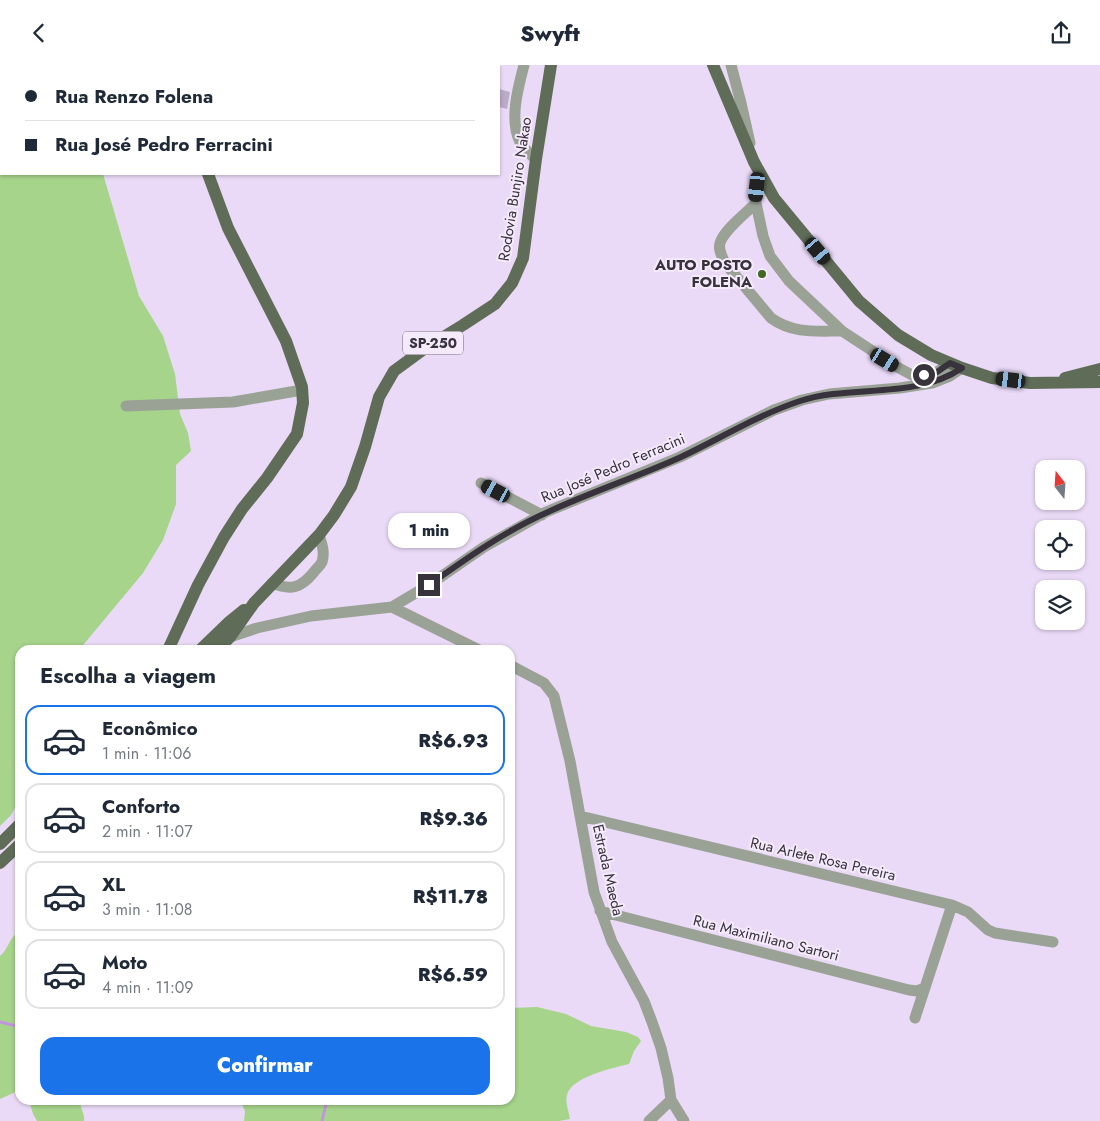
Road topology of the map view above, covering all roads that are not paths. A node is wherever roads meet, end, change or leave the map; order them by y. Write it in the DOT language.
graph roads {
  1 [pos="524,65"];
  2 [pos="552,65"];
  3 [pos="713,65"];
  4 [pos="731,65"];
  5 [pos="536,159"];
  6 [pos="756,167"];
  7 [pos="208,175"];
  8 [pos="756,203"];
  9 [pos="842,331"];
  10 [pos="956,366"];
  11 [pos="1100,369"];
  12 [pos="1030,383"];
  13 [pos="1100,383"];
  14 [pos="302,390"];
  15 [pos="126,406"];
  16 [pos="481,483"];
  17 [pos="542,515"];
  18 [pos="319,535"];
  19 [pos="272,583"];
  20 [pos="254,603"];
  21 [pos="392,607"];
  22 [pos="177,632"];
  23 [pos="230,637"];
  24 [pos="170,645"];
  25 [pos="174,645"];
  26 [pos="205,645"];
  27 [pos="222,645"];
  28 [pos="469,645"];
  29 [pos="515,668"];
  30 [pos="580,817"];
  31 [pos="15,829"];
  32 [pos="0,844"];
  33 [pos="15,849"];
  34 [pos="0,863"];
  35 [pos="952,905"];
  36 [pos="600,911"];
  37 [pos="1053,942"];
  38 [pos="925,988"];
  39 [pos="915,1018"];
  40 [pos="671,1099"];
  41 [pos="648,1121"];
  42 [pos="684,1121"];
  1 -- 5 [label="street"];
  2 -- 5 [label="main road, Rodovia Bunjiro Nakao / SP-250"];
  3 -- 6 [label="main road"];
  4 -- 6 [label="street"];
  5 -- 18 [label="main road, Rodovia Bunjiro Nakao / SP-250"];
  6 -- 8 [label="street"];
  6 -- 10 [label="main road"];
  7 -- 14 [label="main road"];
  8 -- 9 [label="street"];
  8 -- 9 [label="street"];
  9 -- 10 [label="street"];
  10 -- 12 [label="main road"];
  10 -- 17 [label="street, Rua José Pedro Ferracini"];
  11 -- 12 [label="main road"];
  12 -- 13 [label="main road"];
  14 -- 15 [label="street"];
  14 -- 22 [label="main road"];
  16 -- 17 [label="street"];
  17 -- 21 [label="street, Rua José Pedro Ferracini"];
  18 -- 19 [label="main road, Rodovia Bunjiro Nakao / SP-250"];
  18 -- 19 [label="street"];
  19 -- 20 [label="main road, Rodovia Bunjiro Nakao / SP-250"];
  20 -- 23 [label="main road, Rodovia Bunjiro Nakao / SP-250"];
  20 -- 26 [label="main road, Rodovia Bunjiro Nakao / SP-250"];
  21 -- 23 [label="street, Rua José Pedro Ferracini"];
  21 -- 28 [label="street"];
  22 -- 24 [label="main road"];
  22 -- 25 [label="main road"];
  23 -- 27 [label="main road, Rodovia Bunjiro Nakao / SP-250"];
  29 -- 30 [label="street, Estrada Maeda"];
  30 -- 35 [label="street, Rua Arlete Rosa Pereira"];
  30 -- 36 [label="street, Estrada Maeda"];
  31 -- 32 [label="main road"];
  33 -- 34 [label="main road"];
  35 -- 37 [label="street, Rua Arlete Rosa Pereira"];
  35 -- 38 [label="street"];
  36 -- 38 [label="street, Rua Maximiliano Sartori"];
  36 -- 40 [label="street, Estrada Maeda"];
  38 -- 39 [label="street"];
  40 -- 41 [label="street"];
  40 -- 42 [label="street, Estrada Maeda"];
}
